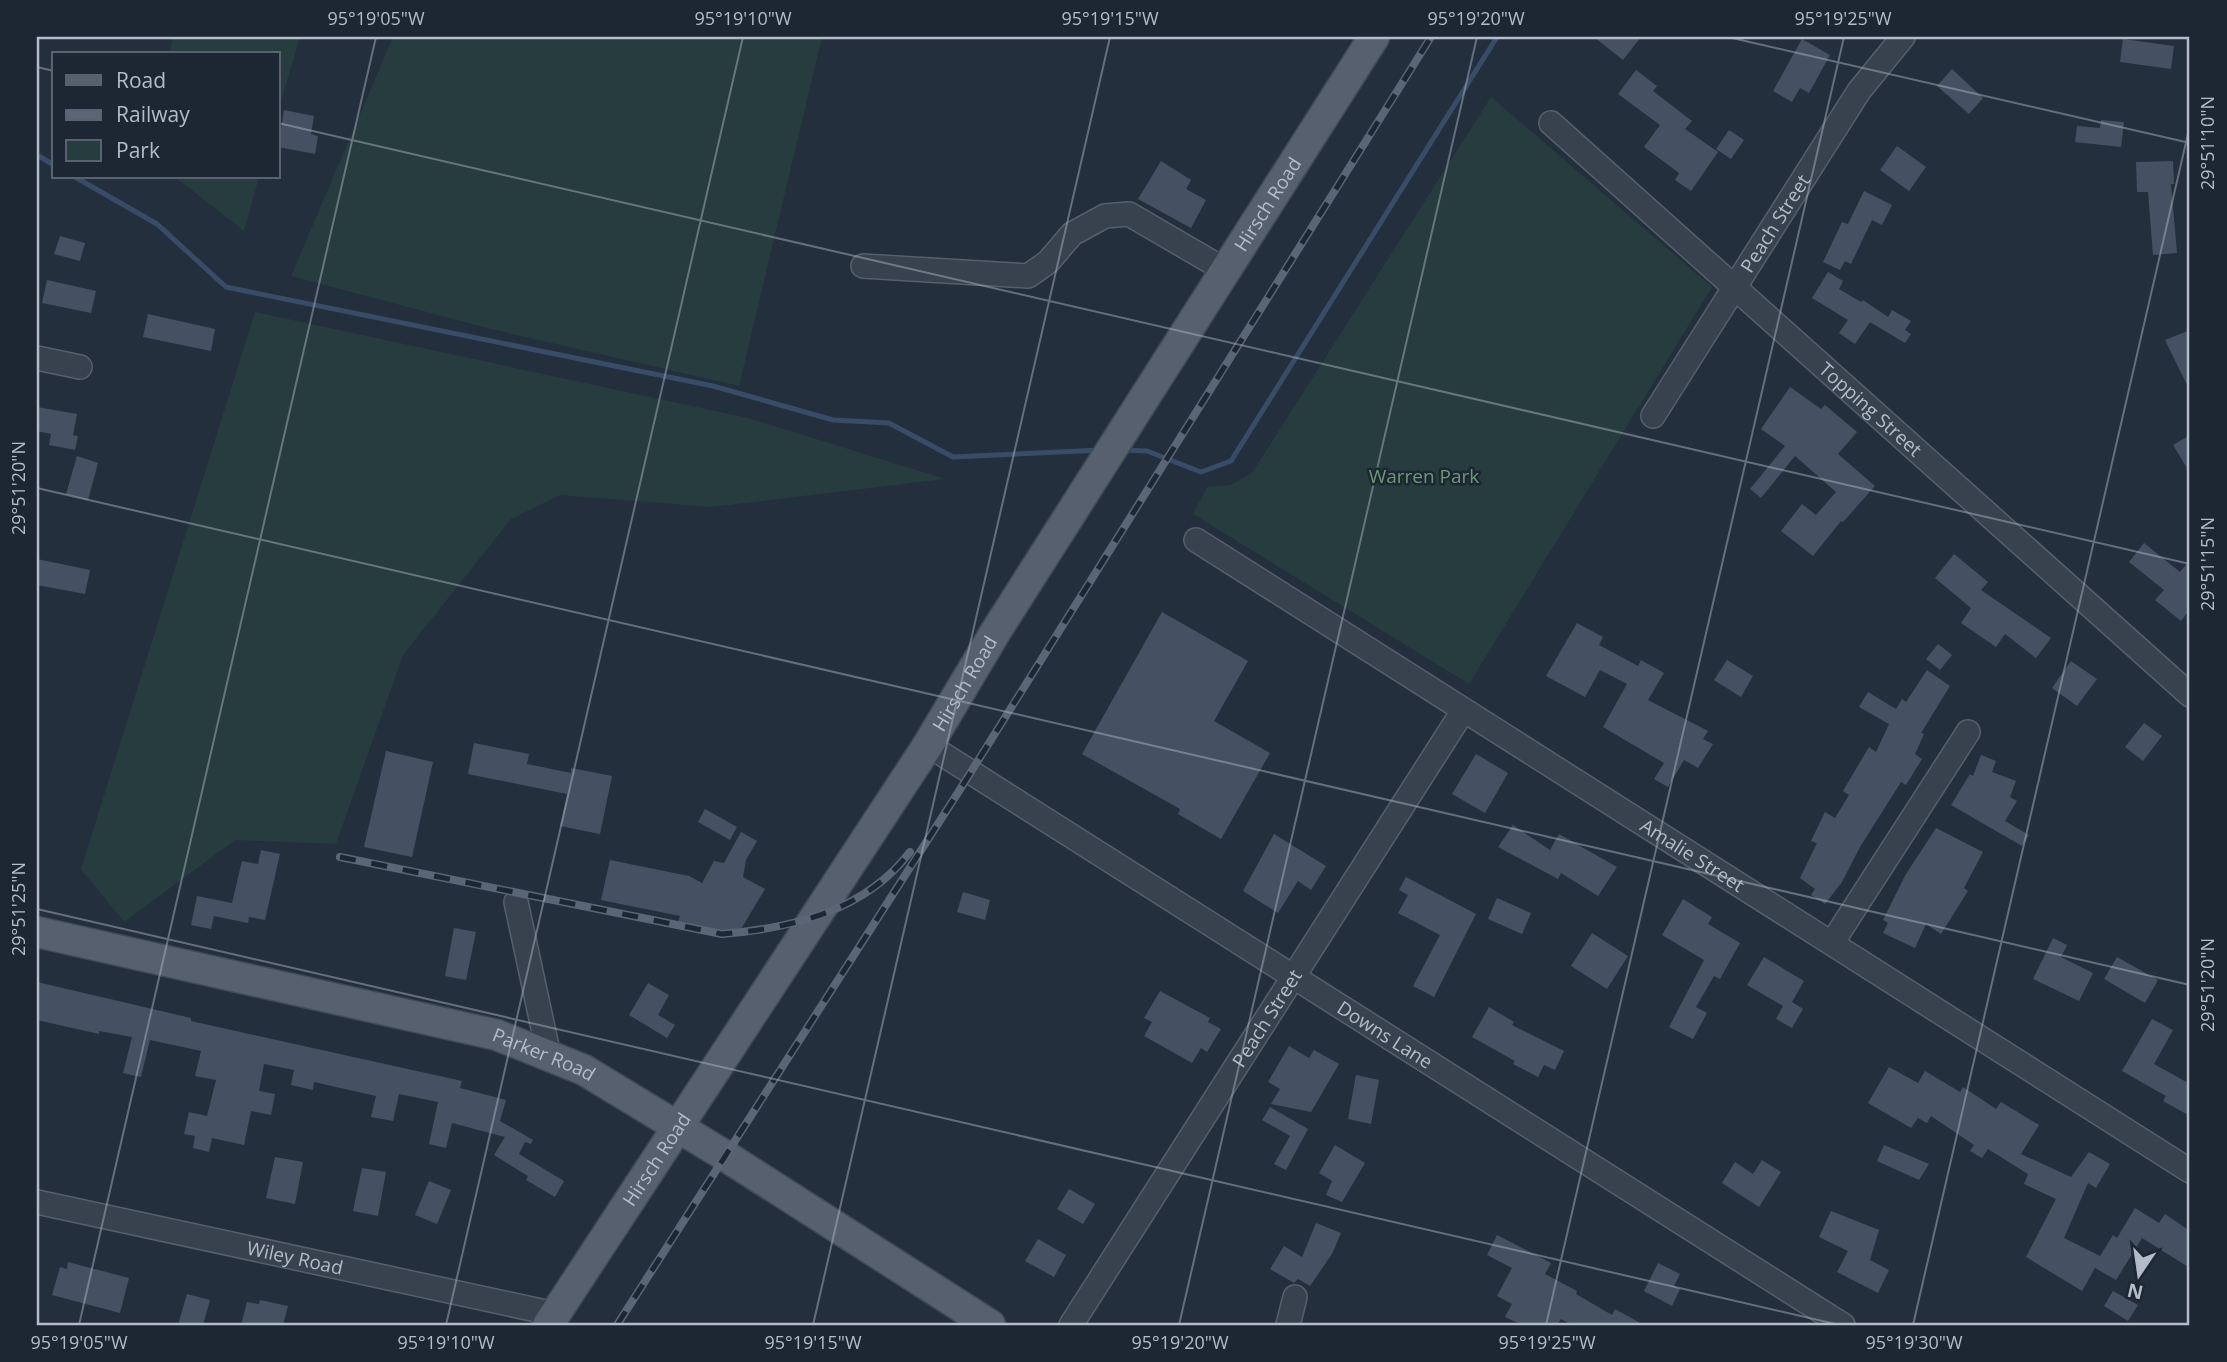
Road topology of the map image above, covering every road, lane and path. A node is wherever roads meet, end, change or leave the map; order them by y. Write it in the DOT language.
graph roads {
  1 [pos="1374,37"];
  2 [pos="1903,37"];
  3 [pos="1551,124"];
  4 [pos="863,266"];
  5 [pos="1225,270"];
  6 [pos="1732,286"];
  7 [pos="37,358"];
  8 [pos="79,367"];
  9 [pos="1653,415"];
  10 [pos="1196,540"];
  11 [pos="2190,695"];
  12 [pos="1463,711"];
  13 [pos="1968,732"];
  14 [pos="928,745"];
  15 [pos="516,902"];
  16 [pos="37,932"];
  17 [pos="1832,943"];
  18 [pos="1292,978"];
  19 [pos="549,1056"];
  20 [pos="678,1127"];
  21 [pos="2190,1171"];
  22 [pos="37,1202"];
  23 [pos="1295,1297"];
  24 [pos="552,1320"];
  25 [pos="990,1325"];
  26 [pos="1071,1325"];
  27 [pos="1288,1325"];
  28 [pos="1843,1325"];
  1 -- 5 [label="main road, Hirsch Road"];
  2 -- 6 [label="street, Peach Street"];
  3 -- 6 [label="street, Topping Street"];
  4 -- 5 [label="street"];
  5 -- 14 [label="main road, Hirsch Road"];
  6 -- 9 [label="street, Peach Street"];
  6 -- 11 [label="street, Topping Street"];
  7 -- 8 [label="street"];
  10 -- 12 [label="street, Amalie Street"];
  12 -- 17 [label="street, Amalie Street"];
  12 -- 18 [label="street, Peach Street"];
  13 -- 17 [label="street"];
  14 -- 18 [label="street, Downs Lane"];
  14 -- 20 [label="main road, Hirsch Road"];
  15 -- 19 [label="street"];
  16 -- 19 [label="main road, Parker Road"];
  17 -- 21 [label="street, Amalie Street"];
  18 -- 26 [label="street, Peach Street"];
  18 -- 28 [label="street, Downs Lane"];
  19 -- 20 [label="main road, Parker Road"];
  20 -- 24 [label="main road, Hirsch Road"];
  20 -- 25 [label="main road, Parker Road"];
  22 -- 24 [label="street, Wiley Road"];
  23 -- 27 [label="street"];
}
